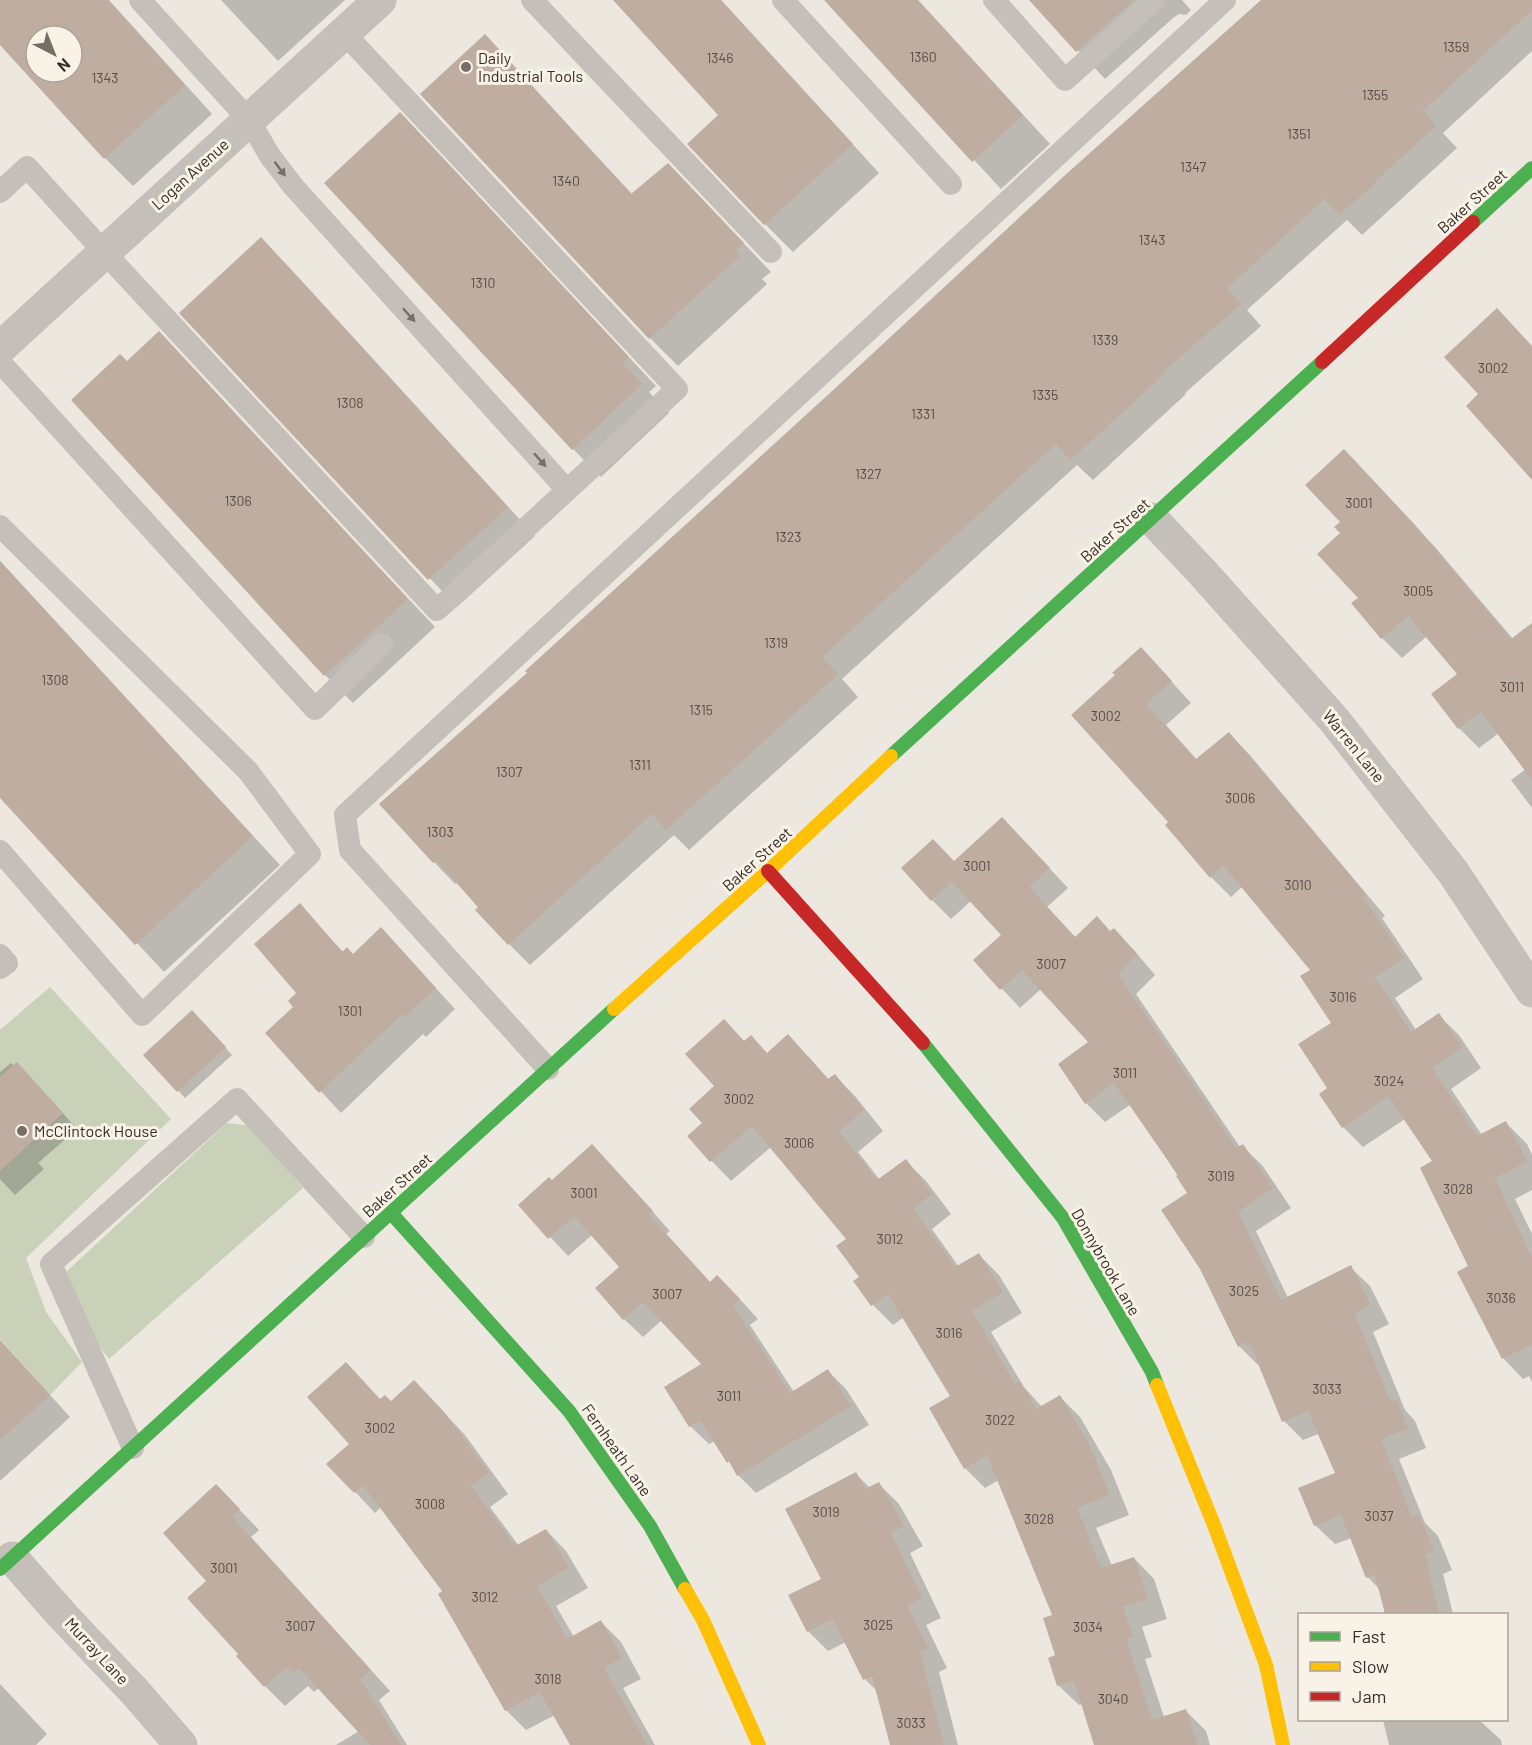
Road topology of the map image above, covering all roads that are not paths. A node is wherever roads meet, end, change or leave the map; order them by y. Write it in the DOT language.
graph roads {
  1 [pos="140,0"];
  2 [pos="381,0"];
  3 [pos="532,0"];
  4 [pos="783,0"];
  5 [pos="994,0"];
  6 [pos="1154,0"];
  7 [pos="1225,0"];
  8 [pos="344,33"];
  9 [pos="249,120"];
  10 [pos="1532,168"];
  11 [pos="951,184"];
  12 [pos="0,192"];
  13 [pos="104,252"];
  14 [pos="771,252"];
  15 [pos="0,347"];
  16 [pos="0,362"];
  17 [pos="567,490"];
  18 [pos="1152,519"];
  19 [pos="0,526"];
  20 [pos="382,644"];
  21 [pos="0,851"];
  22 [pos="768,871"];
  23 [pos="0,955"];
  24 [pos="0,968"];
  25 [pos="1532,992"];
  26 [pos="548,1069"];
  27 [pos="391,1213"];
  28 [pos="364,1237"];
  29 [pos="133,1448"];
  30 [pos="6,1564"];
  31 [pos="181,1745"];
  32 [pos="759,1745"];
  33 [pos="1284,1745"];
  1 -- 9 [label="lane"];
  2 -- 8 [label="street, Logan Avenue"];
  3 -- 14 [label="lane"];
  4 -- 11 [label="lane"];
  5 -- 6 [label="lane"];
  7 -- 26 [label="lane"];
  8 -- 9 [label="street, Logan Avenue"];
  8 -- 17 [label="lane"];
  9 -- 13 [label="street, Logan Avenue"];
  9 -- 17 [label="lane, one-way"];
  10 -- 18 [label="main road, Baker Street"];
  12 -- 13 [label="lane"];
  13 -- 15 [label="street, Logan Avenue"];
  13 -- 17 [label="lane"];
  16 -- 20 [label="lane"];
  18 -- 22 [label="main road, Baker Street"];
  18 -- 25 [label="street, Warren Lane"];
  19 -- 21 [label="lane"];
  22 -- 26 [label="main road, Baker Street"];
  22 -- 33 [label="main road, Donnybrook Lane"];
  23 -- 24 [label="lane"];
  26 -- 27 [label="main road, Baker Street"];
  27 -- 28 [label="main road, Baker Street"];
  27 -- 32 [label="main road, Fernheath Lane"];
  28 -- 29 [label="main road, Baker Street"];
  28 -- 29 [label="lane"];
  29 -- 30 [label="main road, Baker Street"];
  30 -- 31 [label="street, Murray Lane"];
}
